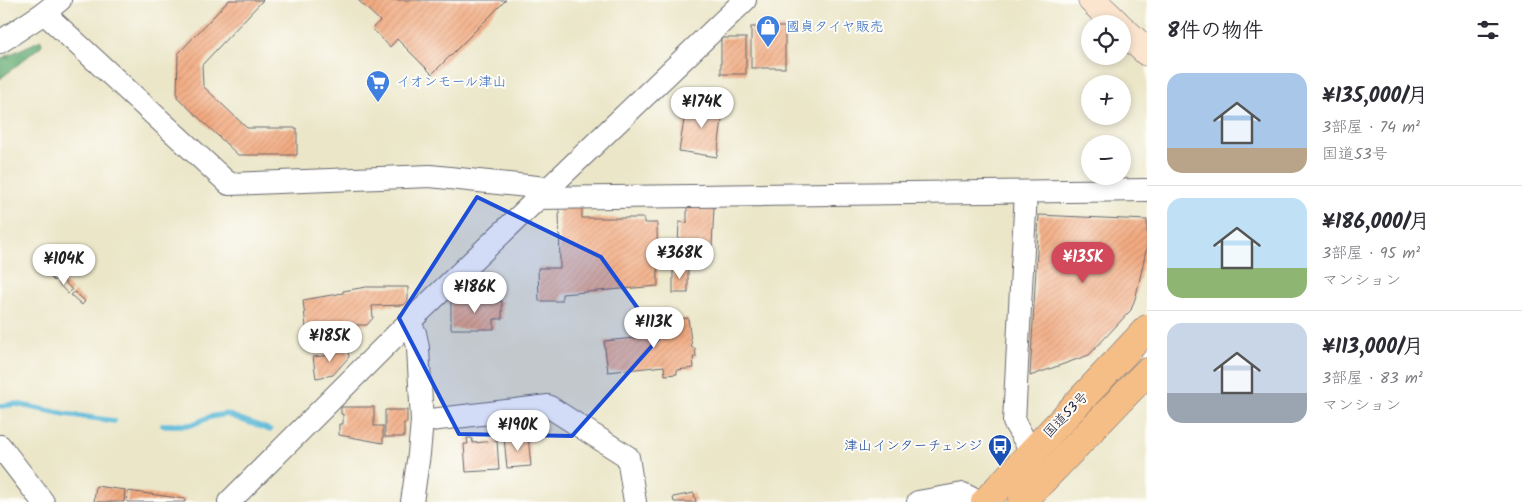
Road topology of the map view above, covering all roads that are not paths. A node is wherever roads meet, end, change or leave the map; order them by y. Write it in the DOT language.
graph roads {
  1 [pos="745,0"];
  2 [pos="1092,0"];
  3 [pos="52,6"];
  4 [pos="1108,15"];
  5 [pos="1131,37"];
  6 [pos="0,42"];
  7 [pos="1147,52"];
  8 [pos="1147,190"];
  9 [pos="1026,192"];
  10 [pos="542,193"];
  11 [pos="408,322"];
  12 [pos="1147,329"];
  13 [pos="1147,372"];
  14 [pos="422,421"];
  15 [pos="0,446"];
  16 [pos="1031,451"];
  17 [pos="43,502"];
  18 [pos="229,502"];
  19 [pos="412,502"];
  20 [pos="635,502"];
  21 [pos="918,502"];
  22 [pos="979,502"];
  23 [pos="985,502"];
  24 [pos="1022,502"];
  1 -- 10 [label="street"];
  2 -- 4 [label="street"];
  3 -- 6 [label="street"];
  3 -- 10 [label="street"];
  5 -- 7 [label="street"];
  8 -- 9 [label="street"];
  9 -- 10 [label="street"];
  9 -- 16 [label="street"];
  10 -- 11 [label="street"];
  11 -- 14 [label="street"];
  11 -- 18 [label="street"];
  12 -- 16 [label="highway, 国道53号"];
  13 -- 24 [label="highway, 国道53号"];
  14 -- 19 [label="street"];
  14 -- 20 [label="street"];
  15 -- 17 [label="street"];
  16 -- 23 [label="highway, 国道53号"];
  21 -- 22 [label="street"];
}
